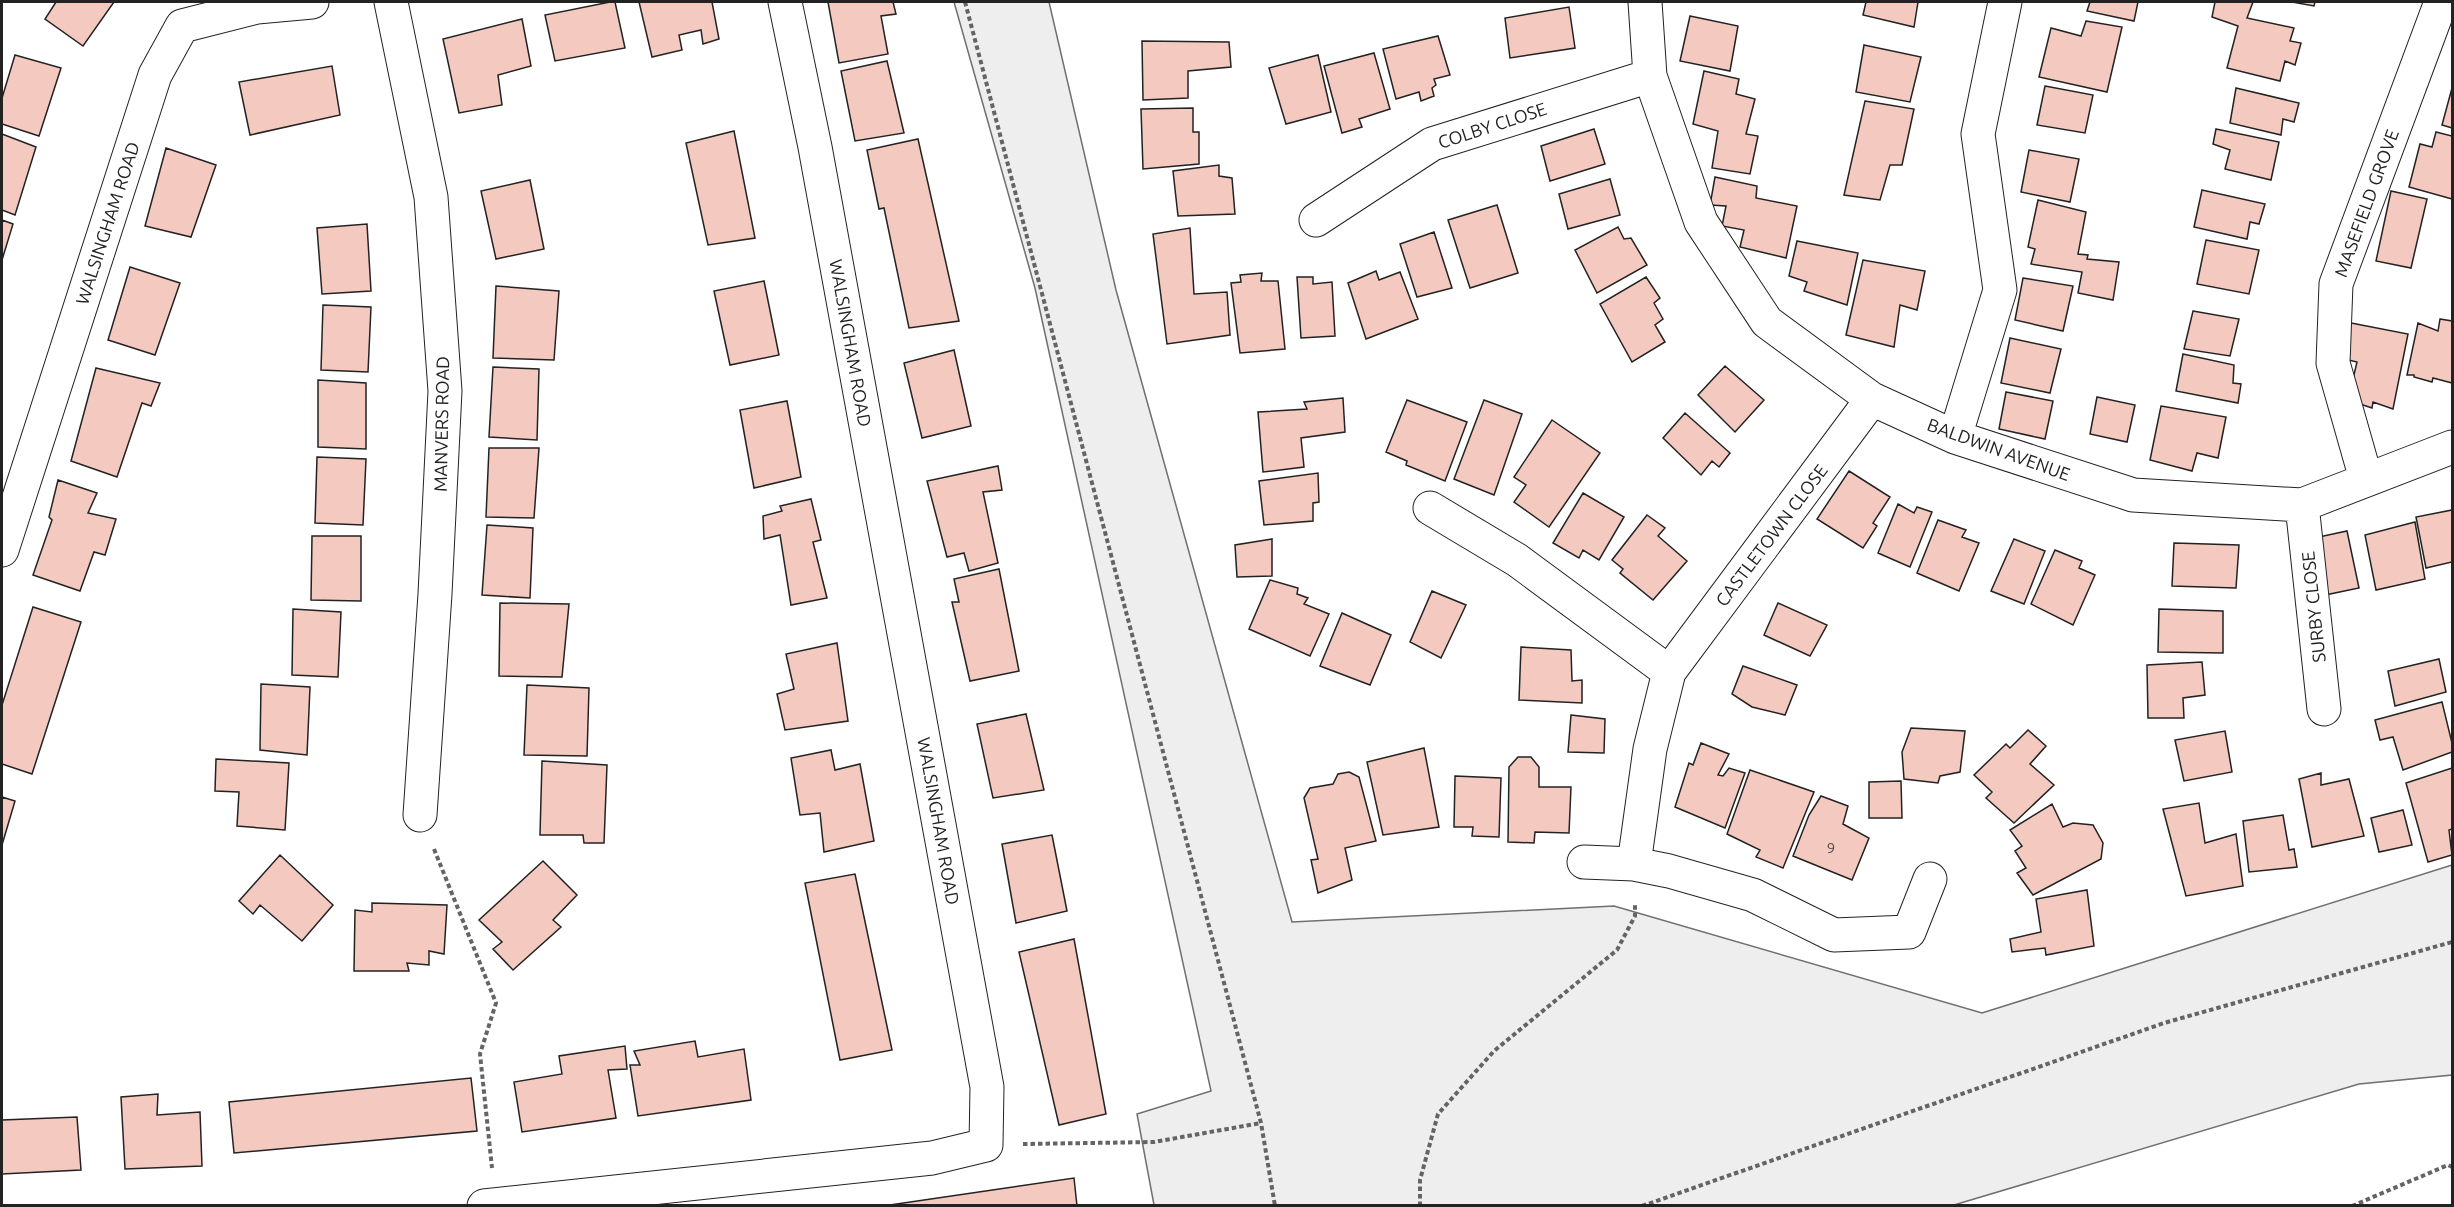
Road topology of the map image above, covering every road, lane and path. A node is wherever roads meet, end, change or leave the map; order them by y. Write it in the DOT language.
graph roads {
  1 [pos="312,2"];
  2 [pos="391,2"];
  3 [pos="785,2"];
  4 [pos="965,2"];
  5 [pos="1645,2"];
  6 [pos="2005,2"];
  7 [pos="2441,2"];
  8 [pos="1650,75"];
  9 [pos="1316,220"];
  10 [pos="1872,399"];
  11 [pos="1955,437"];
  12 [pos="2452,447"];
  13 [pos="2366,479"];
  14 [pos="2302,505"];
  15 [pos="1430,508"];
  16 [pos="2,550"];
  17 [pos="1669,672"];
  18 [pos="2324,709"];
  19 [pos="420,815"];
  20 [pos="1584,862"];
  21 [pos="1634,864"];
  22 [pos="1930,879"];
  23 [pos="2452,942"];
  24 [pos="1261,1123"];
  25 [pos="986,1144"];
  26 [pos="2452,1167"];
  27 [pos="490,1205"];
  28 [pos="1275,1206"];
  29 [pos="1420,1206"];
  30 [pos="1642,1206"];
  31 [pos="2352,1206"];
  1 -- 16 [label="street, WALSINGHAM ROAD"];
  2 -- 19 [label="street, MANVERS ROAD"];
  3 -- 25 [label="street, WALSINGHAM ROAD"];
  4 -- 24 [label="path"];
  5 -- 8 [label="street, BALDWIN AVENUE"];
  6 -- 11 [label="street"];
  7 -- 13 [label="street, MASEFIELD GROVE"];
  8 -- 9 [label="street, COLBY CLOSE"];
  8 -- 10 [label="street, BALDWIN AVENUE"];
  10 -- 11 [label="street, BALDWIN AVENUE"];
  10 -- 17 [label="street, CASTLETOWN CLOSE"];
  11 -- 14 [label="street, BALDWIN AVENUE"];
  12 -- 13 [label="street, BALDWIN AVENUE"];
  13 -- 14 [label="street, BALDWIN AVENUE"];
  14 -- 18 [label="street, SURBY CLOSE"];
  15 -- 17 [label="street"];
  17 -- 21 [label="street, CASTLETOWN CLOSE"];
  19 -- 27 [label="path"];
  20 -- 21 [label="street"];
  21 -- 22 [label="street"];
  21 -- 29 [label="path"];
  23 -- 30 [label="path"];
  24 -- 25 [label="path"];
  24 -- 28 [label="path"];
  25 -- 27 [label="street"];
  26 -- 31 [label="path"];
}
